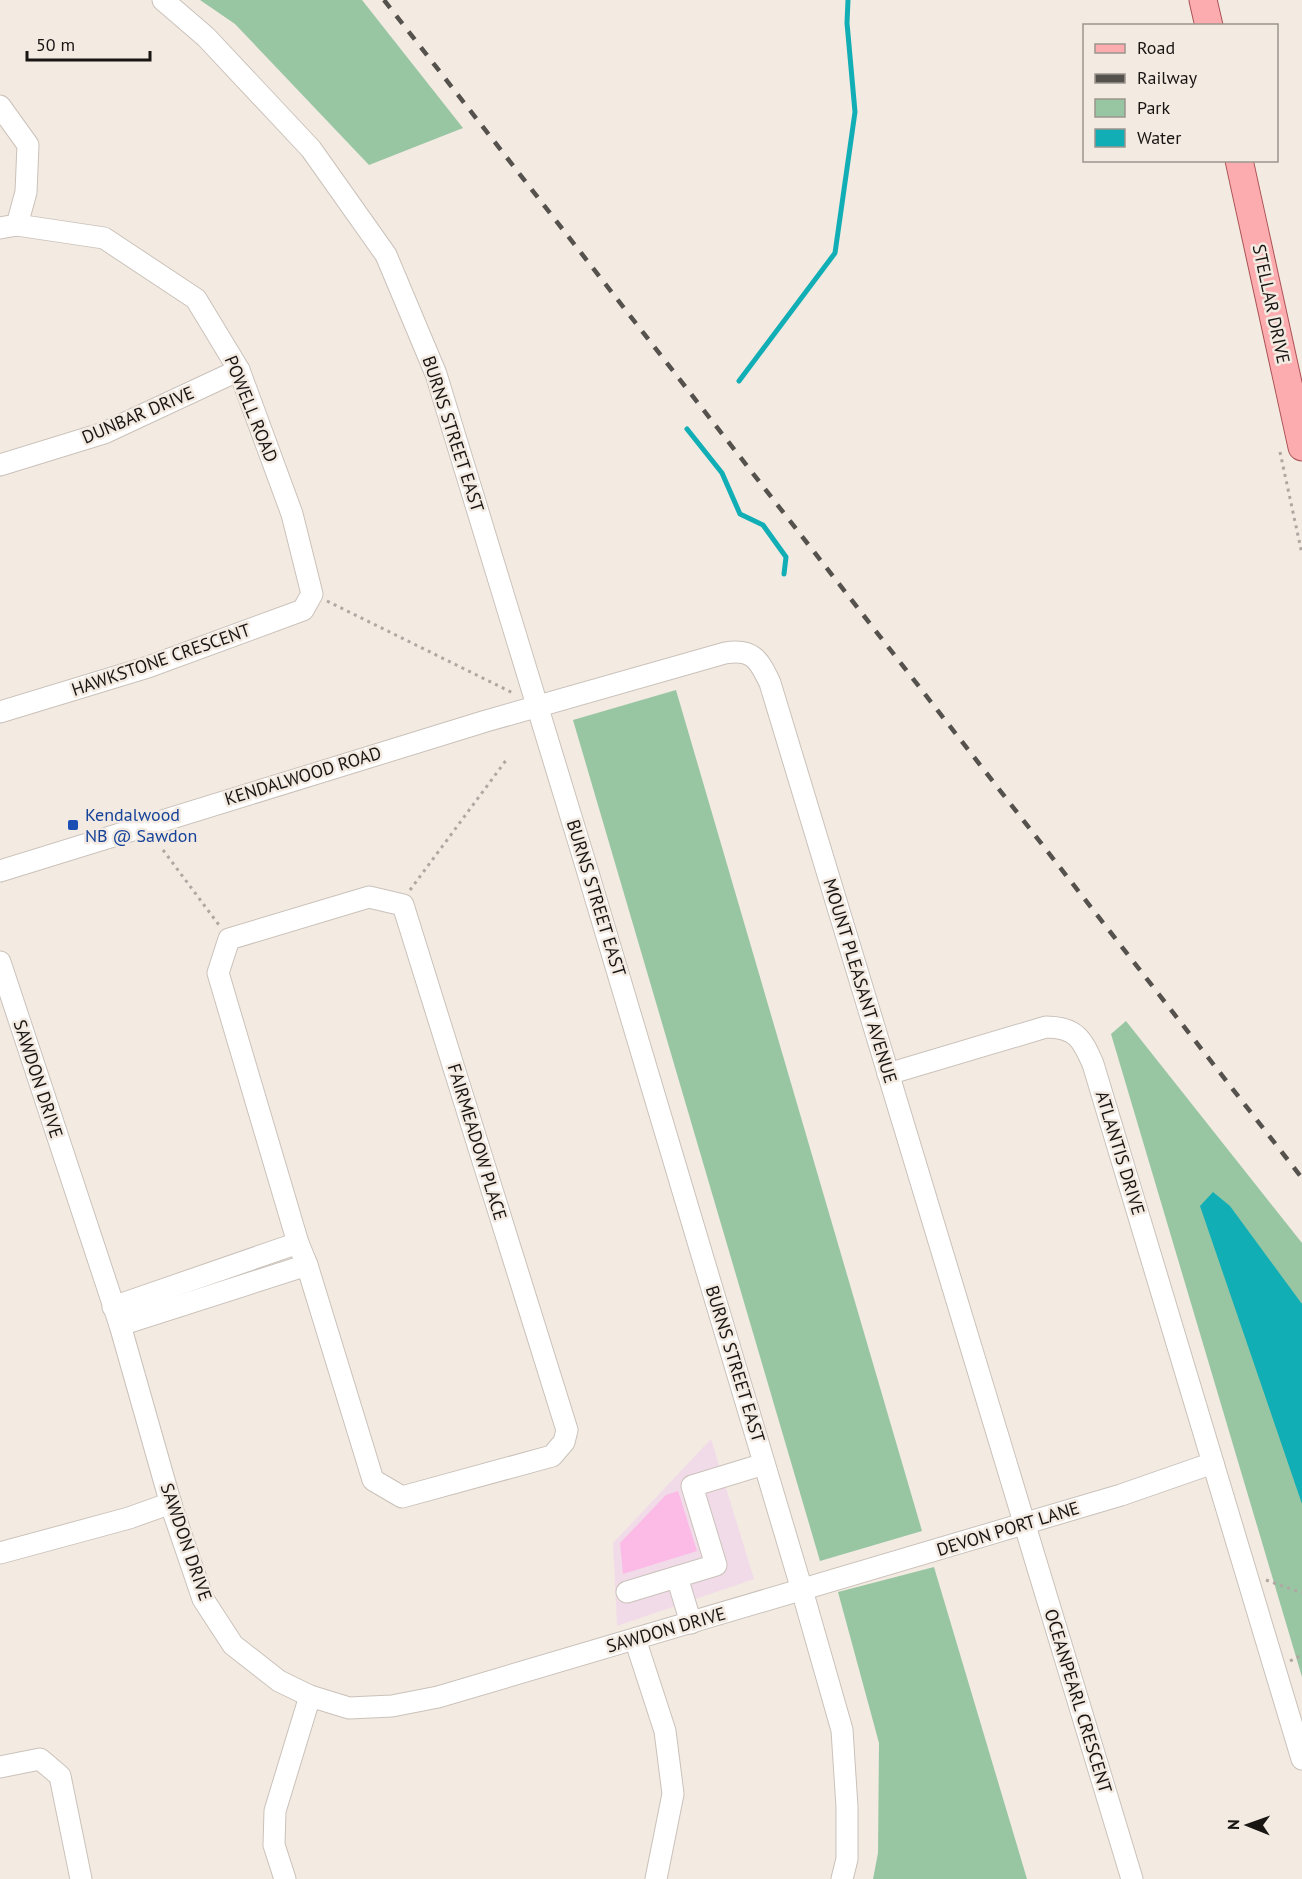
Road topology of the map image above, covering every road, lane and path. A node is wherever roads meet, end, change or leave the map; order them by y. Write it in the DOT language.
graph roads {
  1 [pos="163,0"];
  2 [pos="1203,0"];
  3 [pos="1209,24"];
  4 [pos="0,106"];
  5 [pos="1239,162"];
  6 [pos="8,226"];
  7 [pos="239,370"];
  8 [pos="1302,447"];
  9 [pos="0,465"];
  10 [pos="312,594"];
  11 [pos="538,705"];
  12 [pos="0,712"];
  13 [pos="507,759"];
  14 [pos="163,850"];
  15 [pos="0,871"];
  16 [pos="403,905"];
  17 [pos="229,939"];
  18 [pos="0,962"];
  19 [pos="7,1011"];
  20 [pos="888,1074"];
  21 [pos="298,1243"];
  22 [pos="307,1265"];
  23 [pos="116,1316"];
  24 [pos="1213,1463"];
  25 [pos="764,1464"];
  26 [pos="171,1503"];
  27 [pos="1024,1524"];
  28 [pos="0,1553"];
  29 [pos="1245,1572"];
  30 [pos="677,1577"];
  31 [pos="802,1590"];
  32 [pos="627,1592"];
  33 [pos="1302,1593"];
  34 [pos="691,1623"];
  35 [pos="635,1639"];
  36 [pos="310,1696"];
  37 [pos="1302,1759"];
  38 [pos="0,1767"];
  39 [pos="81,1879"];
  40 [pos="285,1879"];
  41 [pos="656,1879"];
  42 [pos="842,1879"];
  43 [pos="1132,1879"];
  1 -- 11 [label="street, BURNS STREET EAST"];
  2 -- 3 [label="main road"];
  4 -- 6 [label="street"];
  5 -- 8 [label="main road, STELLAR DRIVE"];
  6 -- 7 [label="street, POWELL ROAD"];
  7 -- 9 [label="street, DUNBAR DRIVE"];
  7 -- 10 [label="street, POWELL ROAD"];
  10 -- 11 [label="path"];
  10 -- 12 [label="street, HAWKSTONE CRESCENT"];
  11 -- 15 [label="street, KENDALWOOD ROAD"];
  11 -- 20 [label="street, MOUNT PLEASANT AVENUE"];
  11 -- 25 [label="street, BURNS STREET EAST"];
  13 -- 16 [label="path"];
  14 -- 17 [label="path"];
  16 -- 17 [label="street"];
  16 -- 22 [label="street, FAIRMEADOW PLACE"];
  17 -- 21 [label="street, FAIRMEADOW PLACE"];
  18 -- 19 [label="street, SAWDON DRIVE"];
  19 -- 23 [label="street, SAWDON DRIVE"];
  20 -- 24 [label="street, ATLANTIS DRIVE"];
  20 -- 27 [label="street, MOUNT PLEASANT AVENUE"];
  21 -- 22 [label="street, FAIRMEADOW PLACE"];
  21 -- 23 [label="street"];
  22 -- 23 [label="street"];
  23 -- 26 [label="street, SAWDON DRIVE"];
  24 -- 27 [label="street, DEVON PORT LANE"];
  24 -- 29 [label="street"];
  25 -- 30 [label="street"];
  25 -- 31 [label="street, BURNS STREET EAST"];
  26 -- 28 [label="street"];
  26 -- 36 [label="street, SAWDON DRIVE"];
  27 -- 31 [label="street, DEVON PORT LANE"];
  27 -- 43 [label="street, OCEANPEARL CRESCENT"];
  29 -- 33 [label="path"];
  29 -- 37 [label="street"];
  30 -- 32 [label="street"];
  30 -- 34 [label="street"];
  31 -- 34 [label="street, SAWDON DRIVE"];
  31 -- 42 [label="street, BURNS STREET EAST"];
  34 -- 35 [label="street, SAWDON DRIVE"];
  35 -- 36 [label="street, SAWDON DRIVE"];
  35 -- 41 [label="street"];
  36 -- 40 [label="street"];
  38 -- 39 [label="street"];
}
